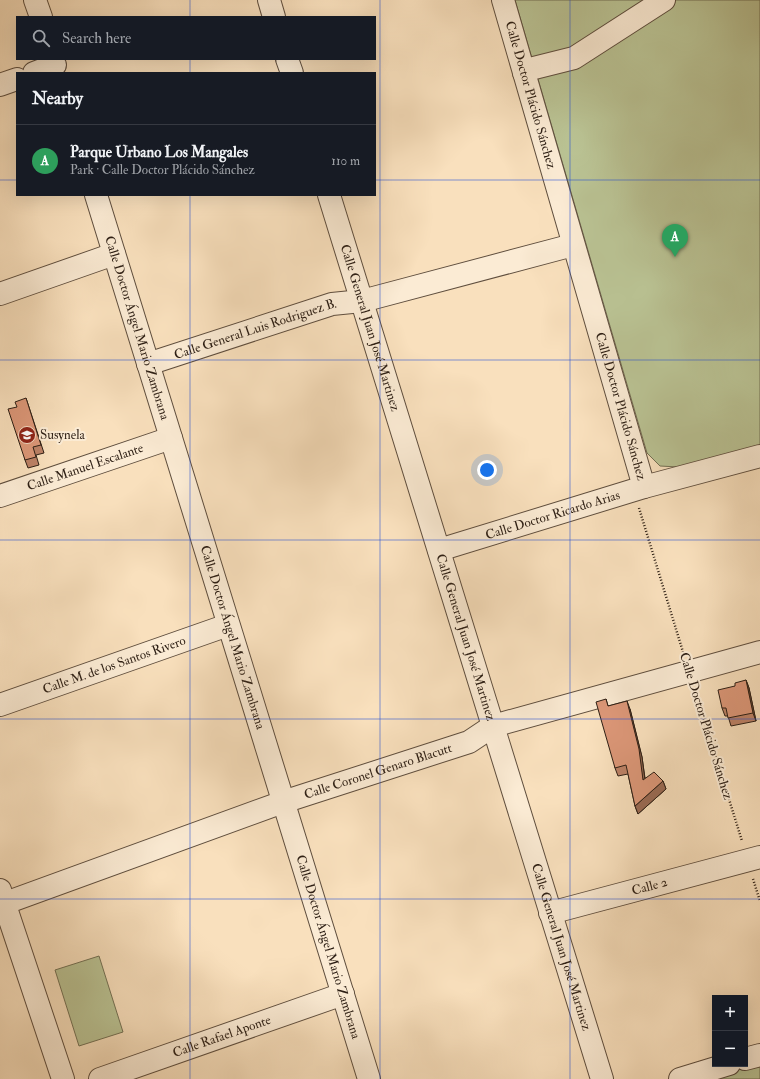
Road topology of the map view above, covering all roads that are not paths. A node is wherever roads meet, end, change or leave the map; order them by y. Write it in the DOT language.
graph roads {
  1 [pos="35,0"];
  2 [pos="269,0"];
  3 [pos="503,0"];
  4 [pos="664,0"];
  5 [pos="40,16"];
  6 [pos="274,16"];
  7 [pos="287,60"];
  8 [pos="56,66"];
  9 [pos="37,72"];
  10 [pos="292,72"];
  11 [pos="524,73"];
  12 [pos="16,79"];
  13 [pos="0,85"];
  14 [pos="96,196"];
  15 [pos="329,196"];
  16 [pos="573,245"];
  17 [pos="114,254"];
  18 [pos="0,294"];
  19 [pos="362,301"];
  20 [pos="148,364"];
  21 [pos="171,438"];
  22 [pos="760,456"];
  23 [pos="644,487"];
  24 [pos="0,496"];
  25 [pos="438,550"];
  26 [pos="228,625"];
  27 [pos="760,652"];
  28 [pos="0,705"];
  29 [pos="493,726"];
  30 [pos="283,802"];
  31 [pos="754,859"];
  32 [pos="2,899"];
  33 [pos="550,913"];
  34 [pos="343,994"];
  35 [pos="760,1054"];
  36 [pos="748,1058"];
  37 [pos="719,1067"];
  38 [pos="150,1071"];
  39 [pos="62,1079"];
  40 [pos="100,1079"];
  41 [pos="369,1079"];
  42 [pos="602,1079"];
  43 [pos="680,1079"];
  1 -- 5 [label="street"];
  2 -- 6 [label="street"];
  3 -- 11 [label="street, Calle Doctor Plácido Sánchez"];
  4 -- 11 [label="street"];
  7 -- 10 [label="street"];
  8 -- 9 [label="street"];
  11 -- 16 [label="street, Calle Doctor Plácido Sánchez"];
  12 -- 13 [label="street"];
  14 -- 17 [label="street, Calle Doctor Ángel Mario Zambrana"];
  15 -- 19 [label="street, Calle General Juan José Martinez"];
  16 -- 19 [label="street, Calle General Luis Rodriguez B."];
  16 -- 23 [label="street, Calle Doctor Plácido Sánchez"];
  17 -- 18 [label="street"];
  17 -- 20 [label="street, Calle Doctor Ángel Mario Zambrana"];
  19 -- 20 [label="street, Calle General Luis Rodriguez B."];
  19 -- 25 [label="street, Calle General Juan José Martinez"];
  20 -- 21 [label="street, Calle Doctor Ángel Mario Zambrana"];
  21 -- 24 [label="street, Calle Manuel Escalante"];
  21 -- 26 [label="street, Calle Doctor Ángel Mario Zambrana"];
  22 -- 23 [label="street, Calle Doctor Ricardo Arias"];
  23 -- 25 [label="street, Calle Doctor Ricardo Arias"];
  25 -- 29 [label="street, Calle General Juan José Martinez"];
  26 -- 28 [label="street, Calle M. de los Santos Rivero"];
  26 -- 30 [label="street, Calle Doctor Ángel Mario Zambrana"];
  27 -- 29 [label="street, Calle Coronel Genaro Blacutt"];
  29 -- 30 [label="street, Calle Coronel Genaro Blacutt"];
  29 -- 33 [label="street, Calle General Juan José Martinez"];
  30 -- 32 [label="street, Calle Coronel Genaro Blacutt"];
  30 -- 34 [label="street, Calle Doctor Ángel Mario Zambrana"];
  31 -- 33 [label="street, Calle 2"];
  32 -- 39 [label="street"];
  33 -- 42 [label="street, Calle General Juan José Martinez"];
  34 -- 38 [label="street, Calle Rafael Aponte"];
  34 -- 41 [label="street, Calle Doctor Ángel Mario Zambrana"];
  35 -- 36 [label="street"];
  37 -- 43 [label="street"];
  38 -- 40 [label="street, Calle Rafael Aponte"];
}
